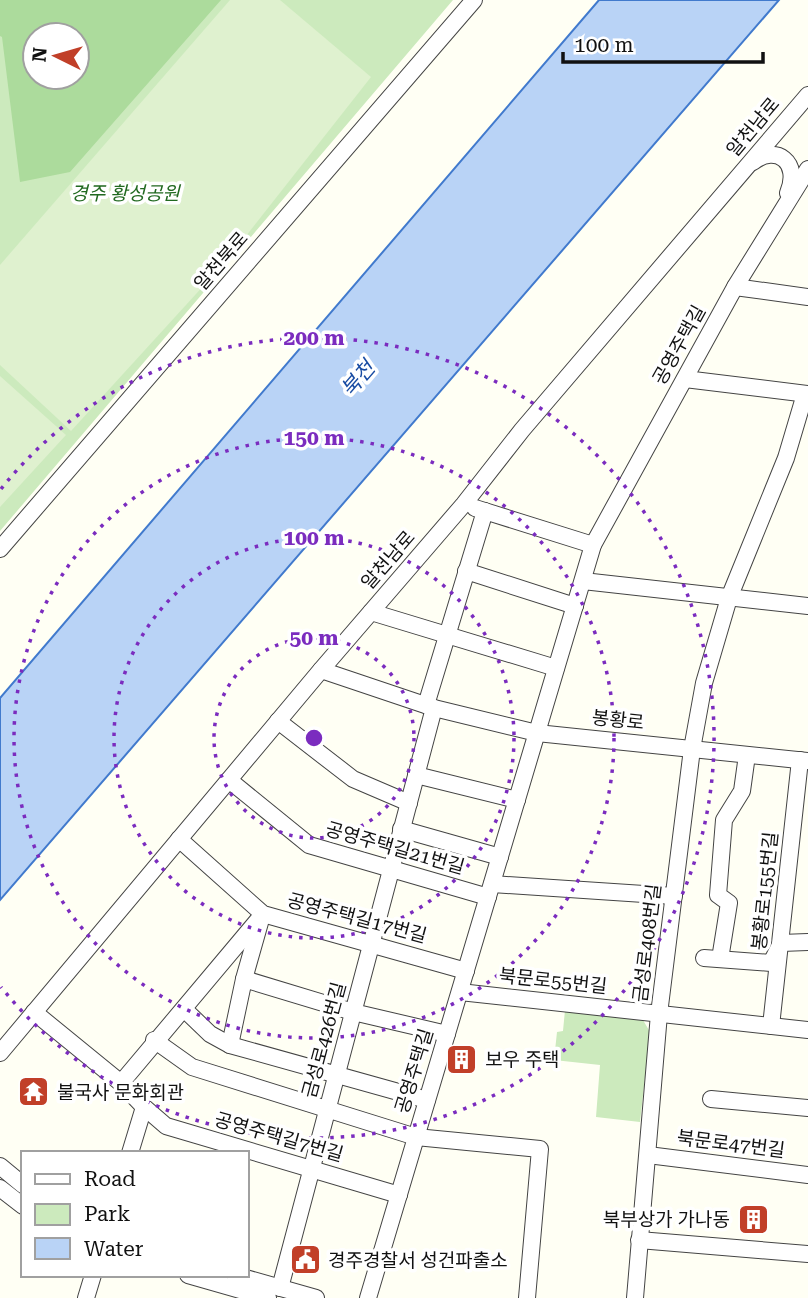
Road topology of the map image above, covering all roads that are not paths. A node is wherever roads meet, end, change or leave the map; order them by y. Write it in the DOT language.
graph roads {
  1 [pos="474,0"];
  2 [pos="808,95"];
  3 [pos="746,168"];
  4 [pos="808,169"];
  5 [pos="776,221"];
  6 [pos="735,287"];
  7 [pos="808,298"];
  8 [pos="685,379"];
  9 [pos="806,394"];
  10 [pos="464,504"];
  11 [pos="485,511"];
  12 [pos="593,545"];
  13 [pos="0,549"];
  14 [pos="466,571"];
  15 [pos="583,580"];
  16 [pos="729,598"];
  17 [pos="575,606"];
  18 [pos="808,606"];
  19 [pos="371,612"];
  20 [pos="446,635"];
  21 [pos="556,668"];
  22 [pos="321,670"];
  23 [pos="430,706"];
  24 [pos="278,721"];
  25 [pos="537,733"];
  26 [pos="692,749"];
  27 [pos="747,755"];
  28 [pos="804,761"];
  29 [pos="416,775"];
  30 [pos="229,780"];
  31 [pos="517,800"];
  32 [pos="409,803"];
  33 [pos="401,829"];
  34 [pos="179,839"];
  35 [pos="500,857"];
  36 [pos="391,868"];
  37 [pos="490,890"];
  38 [pos="674,896"];
  39 [pos="263,914"];
  40 [pos="808,942"];
  41 [pos="372,943"];
  42 [pos="780,943"];
  43 [pos="704,958"];
  44 [pos="720,959"];
  45 [pos="466,971"];
  46 [pos="244,979"];
  47 [pos="460,992"];
  48 [pos="184,1009"];
  49 [pos="34,1012"];
  50 [pos="353,1012"];
  51 [pos="659,1014"];
  52 [pos="771,1026"];
  53 [pos="808,1030"];
  54 [pos="447,1034"];
  55 [pos="154,1041"];
  56 [pos="230,1045"];
  57 [pos="0,1053"];
  58 [pos="336,1075"];
  59 [pos="121,1083"];
  60 [pos="711,1099"];
  61 [pos="427,1100"];
  62 [pos="144,1107"];
  63 [pos="808,1108"];
  64 [pos="327,1110"];
  65 [pos="416,1136"];
  66 [pos="131,1151"];
  67 [pos="648,1155"];
  68 [pos="0,1166"];
  69 [pos="311,1168"];
  70 [pos="808,1175"];
  71 [pos="21,1183"];
  72 [pos="0,1188"];
  73 [pos="399,1195"];
  74 [pos="21,1204"];
  75 [pos="639,1240"];
  76 [pos="808,1254"];
  77 [pos="92,1277"];
  78 [pos="198,1277"];
  79 [pos="239,1277"];
  80 [pos="274,1293"];
  81 [pos="86,1298"];
  82 [pos="316,1298"];
  83 [pos="368,1298"];
  84 [pos="527,1298"];
  85 [pos="635,1298"];
  1 -- 13 [label="street, 알천북로"];
  2 -- 3 [label="street, 알천남로"];
  3 -- 5 [label="street"];
  3 -- 10 [label="street, 알천남로"];
  4 -- 5 [label="street, 공영주택길"];
  5 -- 6 [label="street, 공영주택길"];
  6 -- 7 [label="street"];
  6 -- 8 [label="street, 공영주택길"];
  8 -- 9 [label="street"];
  8 -- 12 [label="street, 공영주택길"];
  9 -- 16 [label="street, 금성로408번길"];
  10 -- 11 [label="street"];
  10 -- 19 [label="street, 알천남로"];
  11 -- 12 [label="street"];
  11 -- 14 [label="street"];
  12 -- 15 [label="street, 공영주택길"];
  14 -- 17 [label="street"];
  14 -- 20 [label="street"];
  15 -- 16 [label="street"];
  15 -- 17 [label="street, 공영주택길"];
  16 -- 18 [label="street"];
  16 -- 26 [label="street, 금성로408번길"];
  17 -- 21 [label="street, 공영주택길"];
  19 -- 20 [label="street"];
  19 -- 22 [label="street, 알천남로"];
  20 -- 21 [label="street"];
  20 -- 23 [label="street"];
  21 -- 25 [label="street, 공영주택길"];
  22 -- 23 [label="street, 봉황로"];
  22 -- 24 [label="street, 알천남로"];
  23 -- 25 [label="street, 봉황로"];
  23 -- 29 [label="street, 금성로426번길"];
  24 -- 30 [label="street, 알천남로"];
  24 -- 32 [label="street"];
  25 -- 26 [label="street, 봉황로"];
  25 -- 31 [label="street, 공영주택길"];
  26 -- 27 [label="street, 봉황로"];
  26 -- 38 [label="street, 금성로408번길"];
  27 -- 28 [label="street, 봉황로"];
  27 -- 44 [label="street"];
  28 -- 42 [label="street, 봉황로155번길"];
  29 -- 31 [label="street"];
  29 -- 32 [label="street, 금성로426번길"];
  30 -- 34 [label="street, 알천남로"];
  30 -- 36 [label="street, 공영주택길21번길"];
  31 -- 35 [label="street, 공영주택길"];
  32 -- 33 [label="street, 금성로426번길"];
  33 -- 35 [label="street"];
  33 -- 36 [label="street, 금성로426번길"];
  34 -- 39 [label="street, 공영주택길17번길"];
  34 -- 49 [label="street, 알천남로"];
  35 -- 37 [label="street, 공영주택길"];
  36 -- 37 [label="street, 공영주택길21번길"];
  36 -- 41 [label="street, 금성로426번길"];
  37 -- 38 [label="street, 공영주택길21번길"];
  37 -- 45 [label="street, 공영주택길"];
  38 -- 51 [label="street, 금성로408번길"];
  39 -- 41 [label="street, 공영주택길17번길"];
  39 -- 46 [label="street"];
  39 -- 48 [label="street"];
  40 -- 42 [label="street"];
  41 -- 45 [label="street, 공영주택길17번길"];
  41 -- 50 [label="street, 금성로426번길"];
  42 -- 44 [label="street"];
  42 -- 52 [label="street, 봉황로155번길"];
  43 -- 44 [label="street"];
  45 -- 47 [label="street, 공영주택길"];
  46 -- 50 [label="street"];
  46 -- 56 [label="street"];
  47 -- 51 [label="street, 북문로55번길"];
  47 -- 54 [label="street, 공영주택길"];
  48 -- 55 [label="street"];
  48 -- 56 [label="street"];
  49 -- 57 [label="street, 알천남로"];
  49 -- 59 [label="street, 공영주택길7번길"];
  50 -- 54 [label="street"];
  50 -- 58 [label="street, 금성로426번길"];
  51 -- 52 [label="street, 북문로55번길"];
  51 -- 67 [label="street, 금성로408번길"];
  52 -- 53 [label="street, 북문로55번길"];
  54 -- 61 [label="street, 공영주택길"];
  55 -- 59 [label="street"];
  55 -- 64 [label="street"];
  56 -- 58 [label="street"];
  58 -- 61 [label="street"];
  58 -- 64 [label="street, 금성로426번길"];
  59 -- 62 [label="street, 공영주택길7번길"];
  60 -- 63 [label="street"];
  61 -- 65 [label="street, 공영주택길"];
  62 -- 66 [label="street"];
  62 -- 69 [label="street, 공영주택길7번길"];
  64 -- 65 [label="street"];
  64 -- 69 [label="street, 금성로426번길"];
  65 -- 73 [label="street, 공영주택길"];
  65 -- 84 [label="street"];
  67 -- 70 [label="street, 북문로47번길"];
  67 -- 75 [label="street, 금성로408번길"];
  68 -- 71 [label="street"];
  69 -- 73 [label="street, 공영주택길7번길"];
  69 -- 80 [label="street, 금성로426번길"];
  72 -- 74 [label="street"];
  73 -- 83 [label="street, 공영주택길"];
  75 -- 76 [label="street"];
  75 -- 85 [label="street, 금성로408번길"];
  77 -- 81 [label="street"];
  78 -- 80 [label="street"];
  79 -- 80 [label="street"];
  80 -- 82 [label="street"];
}
